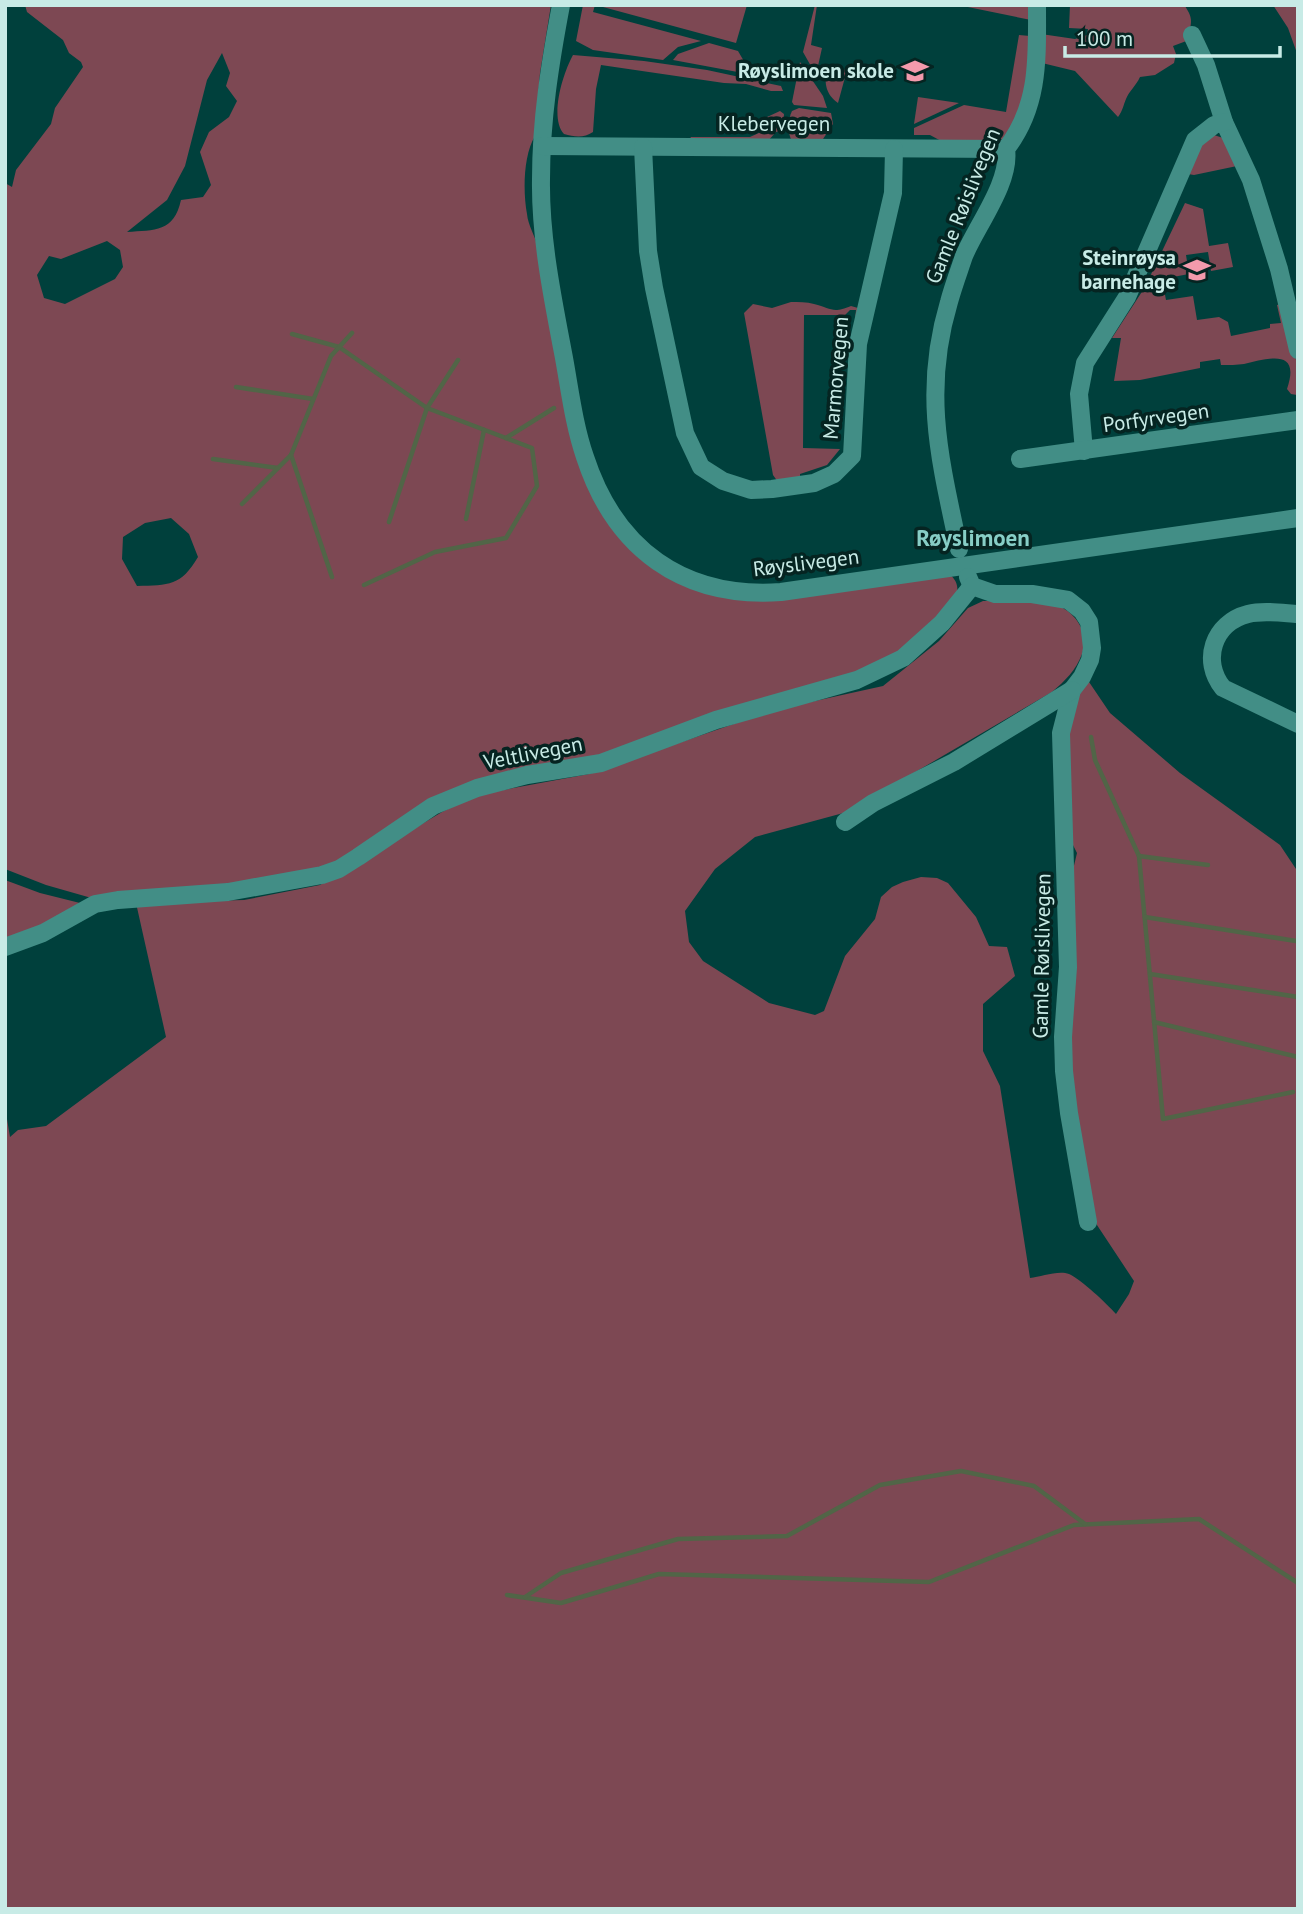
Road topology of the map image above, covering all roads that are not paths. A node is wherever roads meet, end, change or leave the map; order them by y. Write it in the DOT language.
graph roads {
  1 [pos="561,5"];
  2 [pos="1037,5"];
  3 [pos="1192,35"];
  4 [pos="1224,122"];
  5 [pos="542,146"];
  6 [pos="643,147"];
  7 [pos="894,149"];
  8 [pos="1006,149"];
  9 [pos="1298,350"];
  10 [pos="1298,421"];
  11 [pos="1084,451"];
  12 [pos="1020,459"];
  13 [pos="1298,518"];
  14 [pos="960,557"];
  15 [pos="972,586"];
  16 [pos="1298,614"];
  17 [pos="1072,690"];
  18 [pos="1298,724"];
  19 [pos="845,822"];
  20 [pos="5,947"];
  21 [pos="1088,1222"];
  1 -- 5 [label="street, Røyslivegen"];
  2 -- 8 [label="street, Gamle Røislivegen"];
  3 -- 4 [label="street"];
  4 -- 9 [label="street"];
  4 -- 11 [label="street"];
  5 -- 6 [label="street, Klebervegen"];
  5 -- 14 [label="street, Røyslivegen"];
  6 -- 7 [label="street, Klebervegen"];
  6 -- 7 [label="street, Marmorvegen"];
  7 -- 8 [label="street, Klebervegen"];
  8 -- 14 [label="street, Gamle Røislivegen"];
  10 -- 11 [label="street, Porfyrvegen"];
  11 -- 12 [label="street, Porfyrvegen"];
  13 -- 14 [label="street, Røyslivegen"];
  14 -- 15 [label="street, Gamle Røislivegen"];
  15 -- 17 [label="street, Gamle Røislivegen"];
  15 -- 20 [label="street, Veltlivegen"];
  16 -- 18 [label="street"];
  17 -- 19 [label="street"];
  17 -- 21 [label="street, Gamle Røislivegen"];
}
